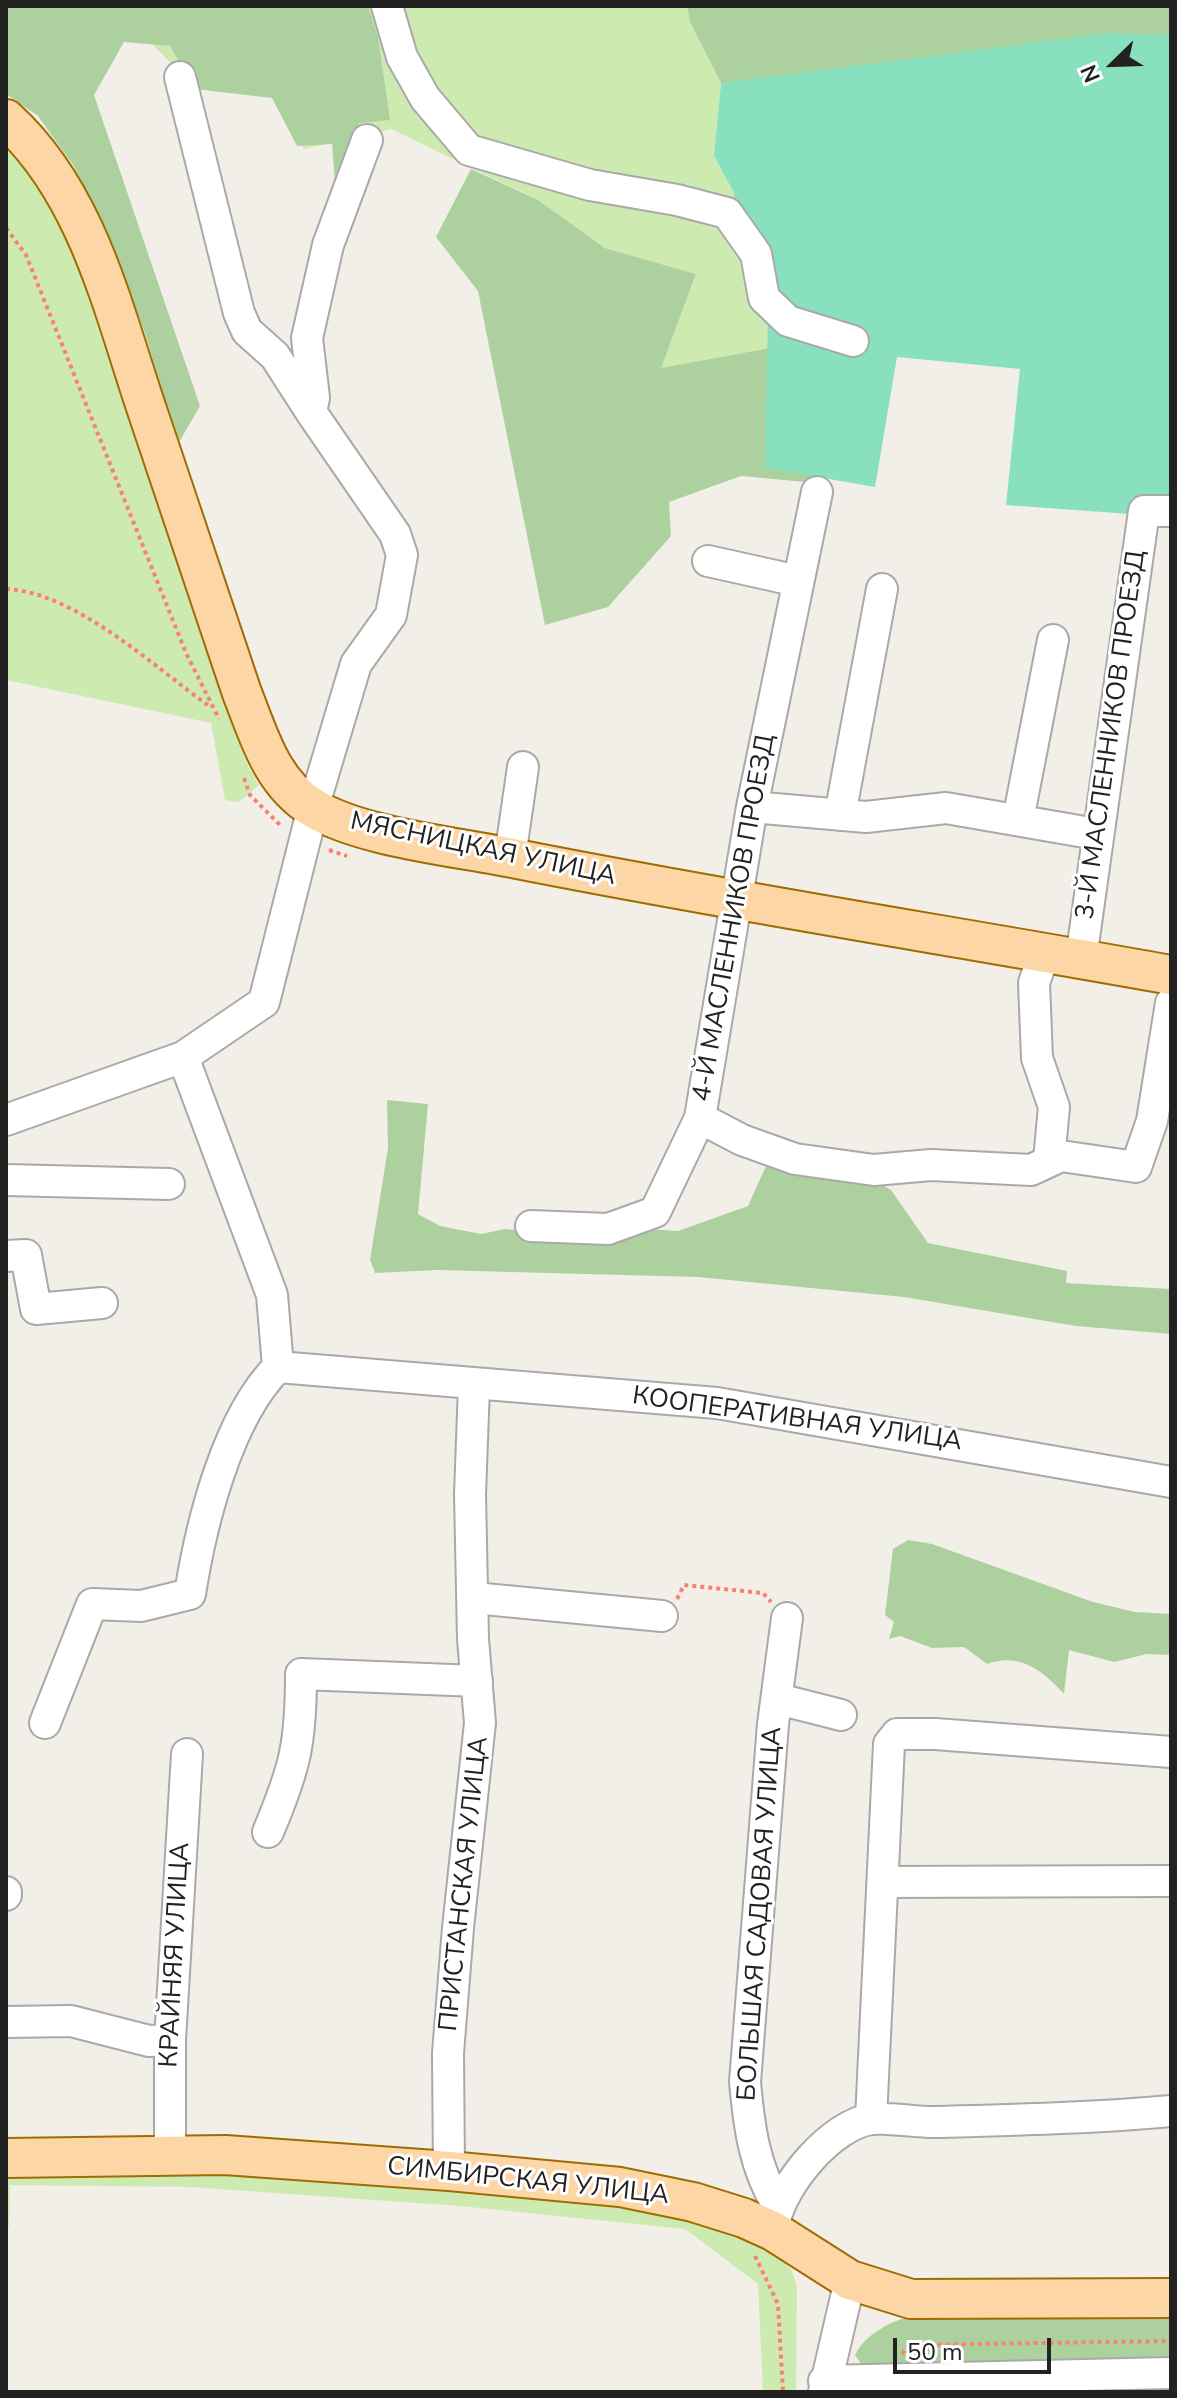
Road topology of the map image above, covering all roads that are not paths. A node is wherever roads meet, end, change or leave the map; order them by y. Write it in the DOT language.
graph roads {
  1 [pos="387,6"];
  2 [pos="180,77"];
  3 [pos="6,119"];
  4 [pos="367,140"];
  5 [pos="853,341"];
  6 [pos="311,412"];
  7 [pos="817,492"];
  8 [pos="1158,511"];
  9 [pos="708,561"];
  10 [pos="798,581"];
  11 [pos="882,589"];
  12 [pos="1053,640"];
  13 [pos="523,767"];
  14 [pos="752,807"];
  15 [pos="840,815"];
  16 [pos="1018,820"];
  17 [pos="309,824"];
  18 [pos="1096,834"];
  19 [pos="510,857"];
  20 [pos="735,900"];
  21 [pos="1045,951"];
  22 [pos="1081,959"];
  23 [pos="1171,975"];
  24 [pos="1171,1003"];
  25 [pos="183,1057"];
  26 [pos="700,1118"];
  27 [pos="6,1120"];
  28 [pos="1049,1160"];
  29 [pos="6,1180"];
  30 [pos="169,1184"];
  31 [pos="531,1226"];
  32 [pos="6,1256"];
  33 [pos="102,1303"];
  34 [pos="278,1367"];
  35 [pos="474,1386"];
  36 [pos="1171,1482"];
  37 [pos="474,1598"];
  38 [pos="662,1616"];
  39 [pos="787,1618"];
  40 [pos="477,1681"];
  41 [pos="778,1699"];
  42 [pos="841,1715"];
  43 [pos="45,1723"];
  44 [pos="1171,1752"];
  45 [pos="187,1754"];
  46 [pos="268,1832"];
  47 [pos="1171,1881"];
  48 [pos="883,1882"];
  49 [pos="6,2022"];
  50 [pos="170,2040"];
  51 [pos="1171,2111"];
  52 [pos="871,2119"];
  53 [pos="170,2155"];
  54 [pos="6,2158"];
  55 [pos="449,2171"];
  56 [pos="767,2228"];
  57 [pos="850,2280"];
  58 [pos="1171,2298"];
  59 [pos="1168,2379"];
  60 [pos="824,2387"];
  1 -- 5 [label="street"];
  2 -- 6 [label="street"];
  3 -- 17 [label="main road, МЯСНИЦКАЯ УЛИЦА"];
  4 -- 6 [label="street"];
  6 -- 17 [label="street"];
  7 -- 10 [label="street, 4-Й МАСЛЕННИКОВ ПРОЕЗД"];
  8 -- 18 [label="street, 3-Й МАСЛЕННИКОВ ПРОЕЗД"];
  9 -- 10 [label="street"];
  10 -- 14 [label="street, 4-Й МАСЛЕННИКОВ ПРОЕЗД"];
  11 -- 15 [label="street"];
  12 -- 16 [label="street"];
  13 -- 19 [label="street"];
  14 -- 15 [label="street"];
  14 -- 20 [label="street, 4-Й МАСЛЕННИКОВ ПРОЕЗД"];
  15 -- 16 [label="street"];
  16 -- 18 [label="street"];
  17 -- 19 [label="main road, МЯСНИЦКАЯ УЛИЦА"];
  17 -- 25 [label="street"];
  18 -- 22 [label="street, 3-Й МАСЛЕННИКОВ ПРОЕЗД"];
  19 -- 20 [label="main road, МЯСНИЦКАЯ УЛИЦА"];
  20 -- 21 [label="main road, МЯСНИЦКАЯ УЛИЦА"];
  20 -- 26 [label="street, 4-Й МАСЛЕННИКОВ ПРОЕЗД"];
  21 -- 22 [label="main road, МЯСНИЦКАЯ УЛИЦА"];
  21 -- 28 [label="street"];
  22 -- 23 [label="main road, МЯСНИЦКАЯ УЛИЦА"];
  24 -- 28 [label="street"];
  25 -- 27 [label="street"];
  25 -- 34 [label="street"];
  26 -- 28 [label="street"];
  26 -- 31 [label="street, 4-Й МАСЛЕННИКОВ ПРОЕЗД"];
  29 -- 30 [label="street"];
  32 -- 33 [label="street"];
  34 -- 35 [label="street, КООПЕРАТИВНАЯ УЛИЦА"];
  34 -- 43 [label="street"];
  35 -- 36 [label="street, КООПЕРАТИВНАЯ УЛИЦА"];
  35 -- 37 [label="street, ПРИСТАНСКАЯ УЛИЦА"];
  37 -- 38 [label="street"];
  37 -- 40 [label="street, ПРИСТАНСКАЯ УЛИЦА"];
  39 -- 41 [label="street, БОЛЬШАЯ САДОВАЯ УЛИЦА"];
  40 -- 46 [label="street"];
  40 -- 55 [label="street, ПРИСТАНСКАЯ УЛИЦА"];
  41 -- 42 [label="street"];
  41 -- 56 [label="street, БОЛЬШАЯ САДОВАЯ УЛИЦА"];
  44 -- 48 [label="street"];
  45 -- 50 [label="street, КРАЙНЯЯ УЛИЦА"];
  47 -- 48 [label="street"];
  48 -- 52 [label="street"];
  49 -- 50 [label="street"];
  50 -- 53 [label="street, КРАЙНЯЯ УЛИЦА"];
  51 -- 52 [label="street"];
  52 -- 56 [label="street"];
  53 -- 54 [label="main road, СИМБИРСКАЯ УЛИЦА"];
  53 -- 55 [label="main road, СИМБИРСКАЯ УЛИЦА"];
  55 -- 56 [label="main road, СИМБИРСКАЯ УЛИЦА"];
  56 -- 57 [label="main road, СИМБИРСКАЯ УЛИЦА"];
  57 -- 58 [label="main road, СИМБИРСКАЯ УЛИЦА"];
  57 -- 60 [label="street"];
  59 -- 60 [label="street"];
}
